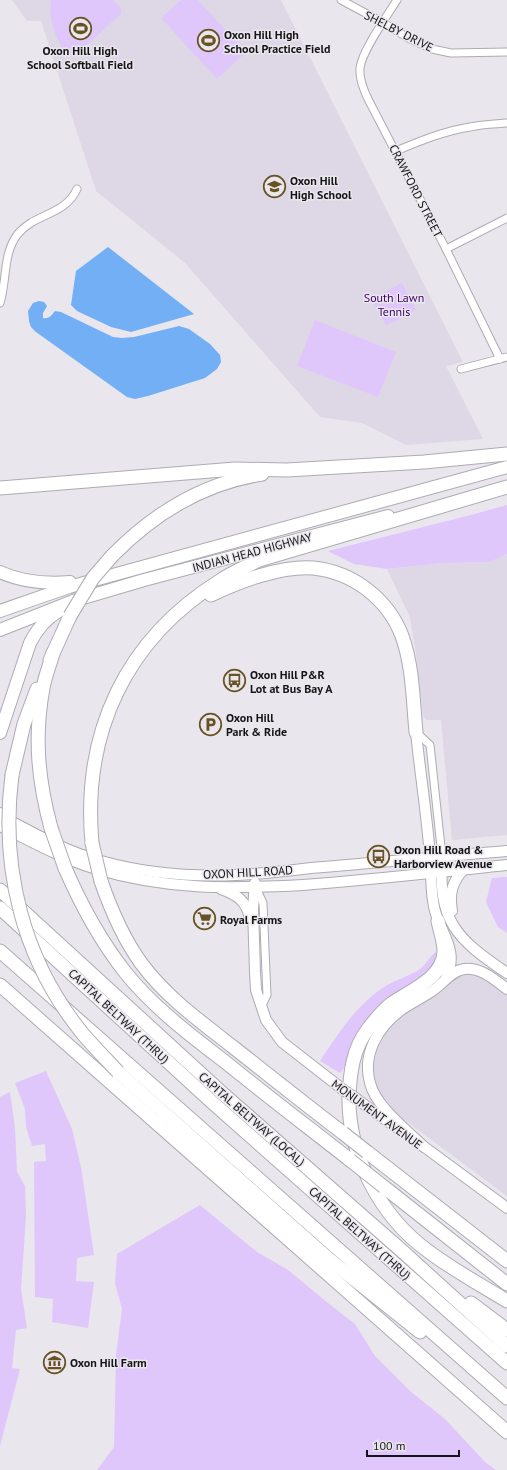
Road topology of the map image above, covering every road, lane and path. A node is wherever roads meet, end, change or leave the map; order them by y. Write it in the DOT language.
graph roads {
  1 [pos="341,0"];
  2 [pos="397,0"];
  3 [pos="382,22"];
  4 [pos="507,52"];
  5 [pos="507,123"];
  6 [pos="396,151"];
  7 [pos="77,189"];
  8 [pos="507,218"];
  9 [pos="446,249"];
  10 [pos="0,303"];
  11 [pos="503,358"];
  12 [pos="461,369"];
  13 [pos="507,454"];
  14 [pos="507,467"];
  15 [pos="287,470"];
  16 [pos="507,486"];
  17 [pos="0,488"];
  18 [pos="0,572"];
  19 [pos="97,580"];
  20 [pos="73,601"];
  21 [pos="0,611"];
  22 [pos="168,620"];
  23 [pos="0,630"];
  24 [pos="53,653"];
  25 [pos="416,732"];
  26 [pos="0,733"];
  27 [pos="0,818"];
  28 [pos="507,851"];
  29 [pos="442,856"];
  30 [pos="430,857"];
  31 [pos="507,865"];
  32 [pos="464,869"];
  33 [pos="436,872"];
  34 [pos="255,874"];
  35 [pos="215,888"];
  36 [pos="256,888"];
  37 [pos="0,890"];
  38 [pos="0,908"];
  39 [pos="438,921"];
  40 [pos="253,926"];
  41 [pos="465,942"];
  42 [pos="0,951"];
  43 [pos="507,973"];
  44 [pos="446,978"];
  45 [pos="0,985"];
  46 [pos="507,989"];
  47 [pos="261,1007"];
  48 [pos="424,1147"];
  49 [pos="507,1208"];
  50 [pos="401,1250"];
  51 [pos="507,1261"];
  52 [pos="507,1284"];
  53 [pos="507,1301"];
  54 [pos="507,1330"];
  55 [pos="507,1346"];
  56 [pos="507,1363"];
  57 [pos="507,1398"];
  58 [pos="507,1403"];
  59 [pos="507,1432"];
  1 -- 3 [label="street, SHELBY DRIVE"];
  2 -- 3 [label="street, CRAWFORD STREET"];
  3 -- 4 [label="street, SHELBY DRIVE"];
  3 -- 6 [label="street, CRAWFORD STREET"];
  5 -- 6 [label="street"];
  6 -- 9 [label="street, CRAWFORD STREET"];
  7 -- 10 [label="street"];
  8 -- 9 [label="street"];
  9 -- 11 [label="street, CRAWFORD STREET"];
  11 -- 12 [label="street"];
  13 -- 15 [label="highway"];
  14 -- 19 [label="highway, INDIAN HEAD HIGHWAY"];
  15 -- 17 [label="highway"];
  15 -- 24 [label="highway, bridge"];
  16 -- 20 [label="highway, INDIAN HEAD HIGHWAY"];
  16 -- 22 [label="highway"];
  18 -- 19 [label="highway"];
  19 -- 21 [label="highway, INDIAN HEAD HIGHWAY"];
  20 -- 23 [label="highway, INDIAN HEAD HIGHWAY"];
  20 -- 26 [label="highway"];
  22 -- 25 [label="highway"];
  22 -- 51 [label="highway, bridge"];
  24 -- 52 [label="highway, bridge"];
  24 -- 58 [label="highway, bridge"];
  25 -- 29 [label="street"];
  25 -- 30 [label="main road"];
  27 -- 34 [label="main road, OXON HILL ROAD"];
  27 -- 35 [label="main road, OXON HILL ROAD"];
  28 -- 29 [label="main road, OXON HILL ROAD"];
  29 -- 30 [label="main road, OXON HILL ROAD"];
  29 -- 33 [label="main road"];
  30 -- 33 [label="main road"];
  30 -- 34 [label="main road, OXON HILL ROAD"];
  31 -- 32 [label="main road, OXON HILL ROAD"];
  32 -- 33 [label="main road, OXON HILL ROAD"];
  32 -- 41 [label="main road"];
  33 -- 36 [label="main road, OXON HILL ROAD"];
  33 -- 39 [label="main road"];
  33 -- 41 [label="main road"];
  34 -- 36 [label="main road, MONUMENT AVENUE"];
  35 -- 36 [label="main road, OXON HILL ROAD"];
  35 -- 40 [label="main road"];
  36 -- 40 [label="main road, MONUMENT AVENUE"];
  36 -- 47 [label="street, MONUMENT AVENUE"];
  37 -- 50 [label="highway, CAPITAL BELTWAY (LOCAL)"];
  38 -- 56 [label="highway, CAPITAL BELTWAY (THRU)"];
  39 -- 44 [label="main road"];
  39 -- 53 [label="highway"];
  40 -- 47 [label="main road, MONUMENT AVENUE"];
  41 -- 43 [label="main road"];
  42 -- 57 [label="highway"];
  44 -- 46 [label="main road"];
  44 -- 48 [label="main road"];
  45 -- 59 [label="highway"];
  47 -- 48 [label="main road, MONUMENT AVENUE, bridge"];
  48 -- 49 [label="main road, MONUMENT AVENUE"];
  50 -- 54 [label="highway"];
  50 -- 55 [label="highway, CAPITAL BELTWAY (LOCAL)"];
}
